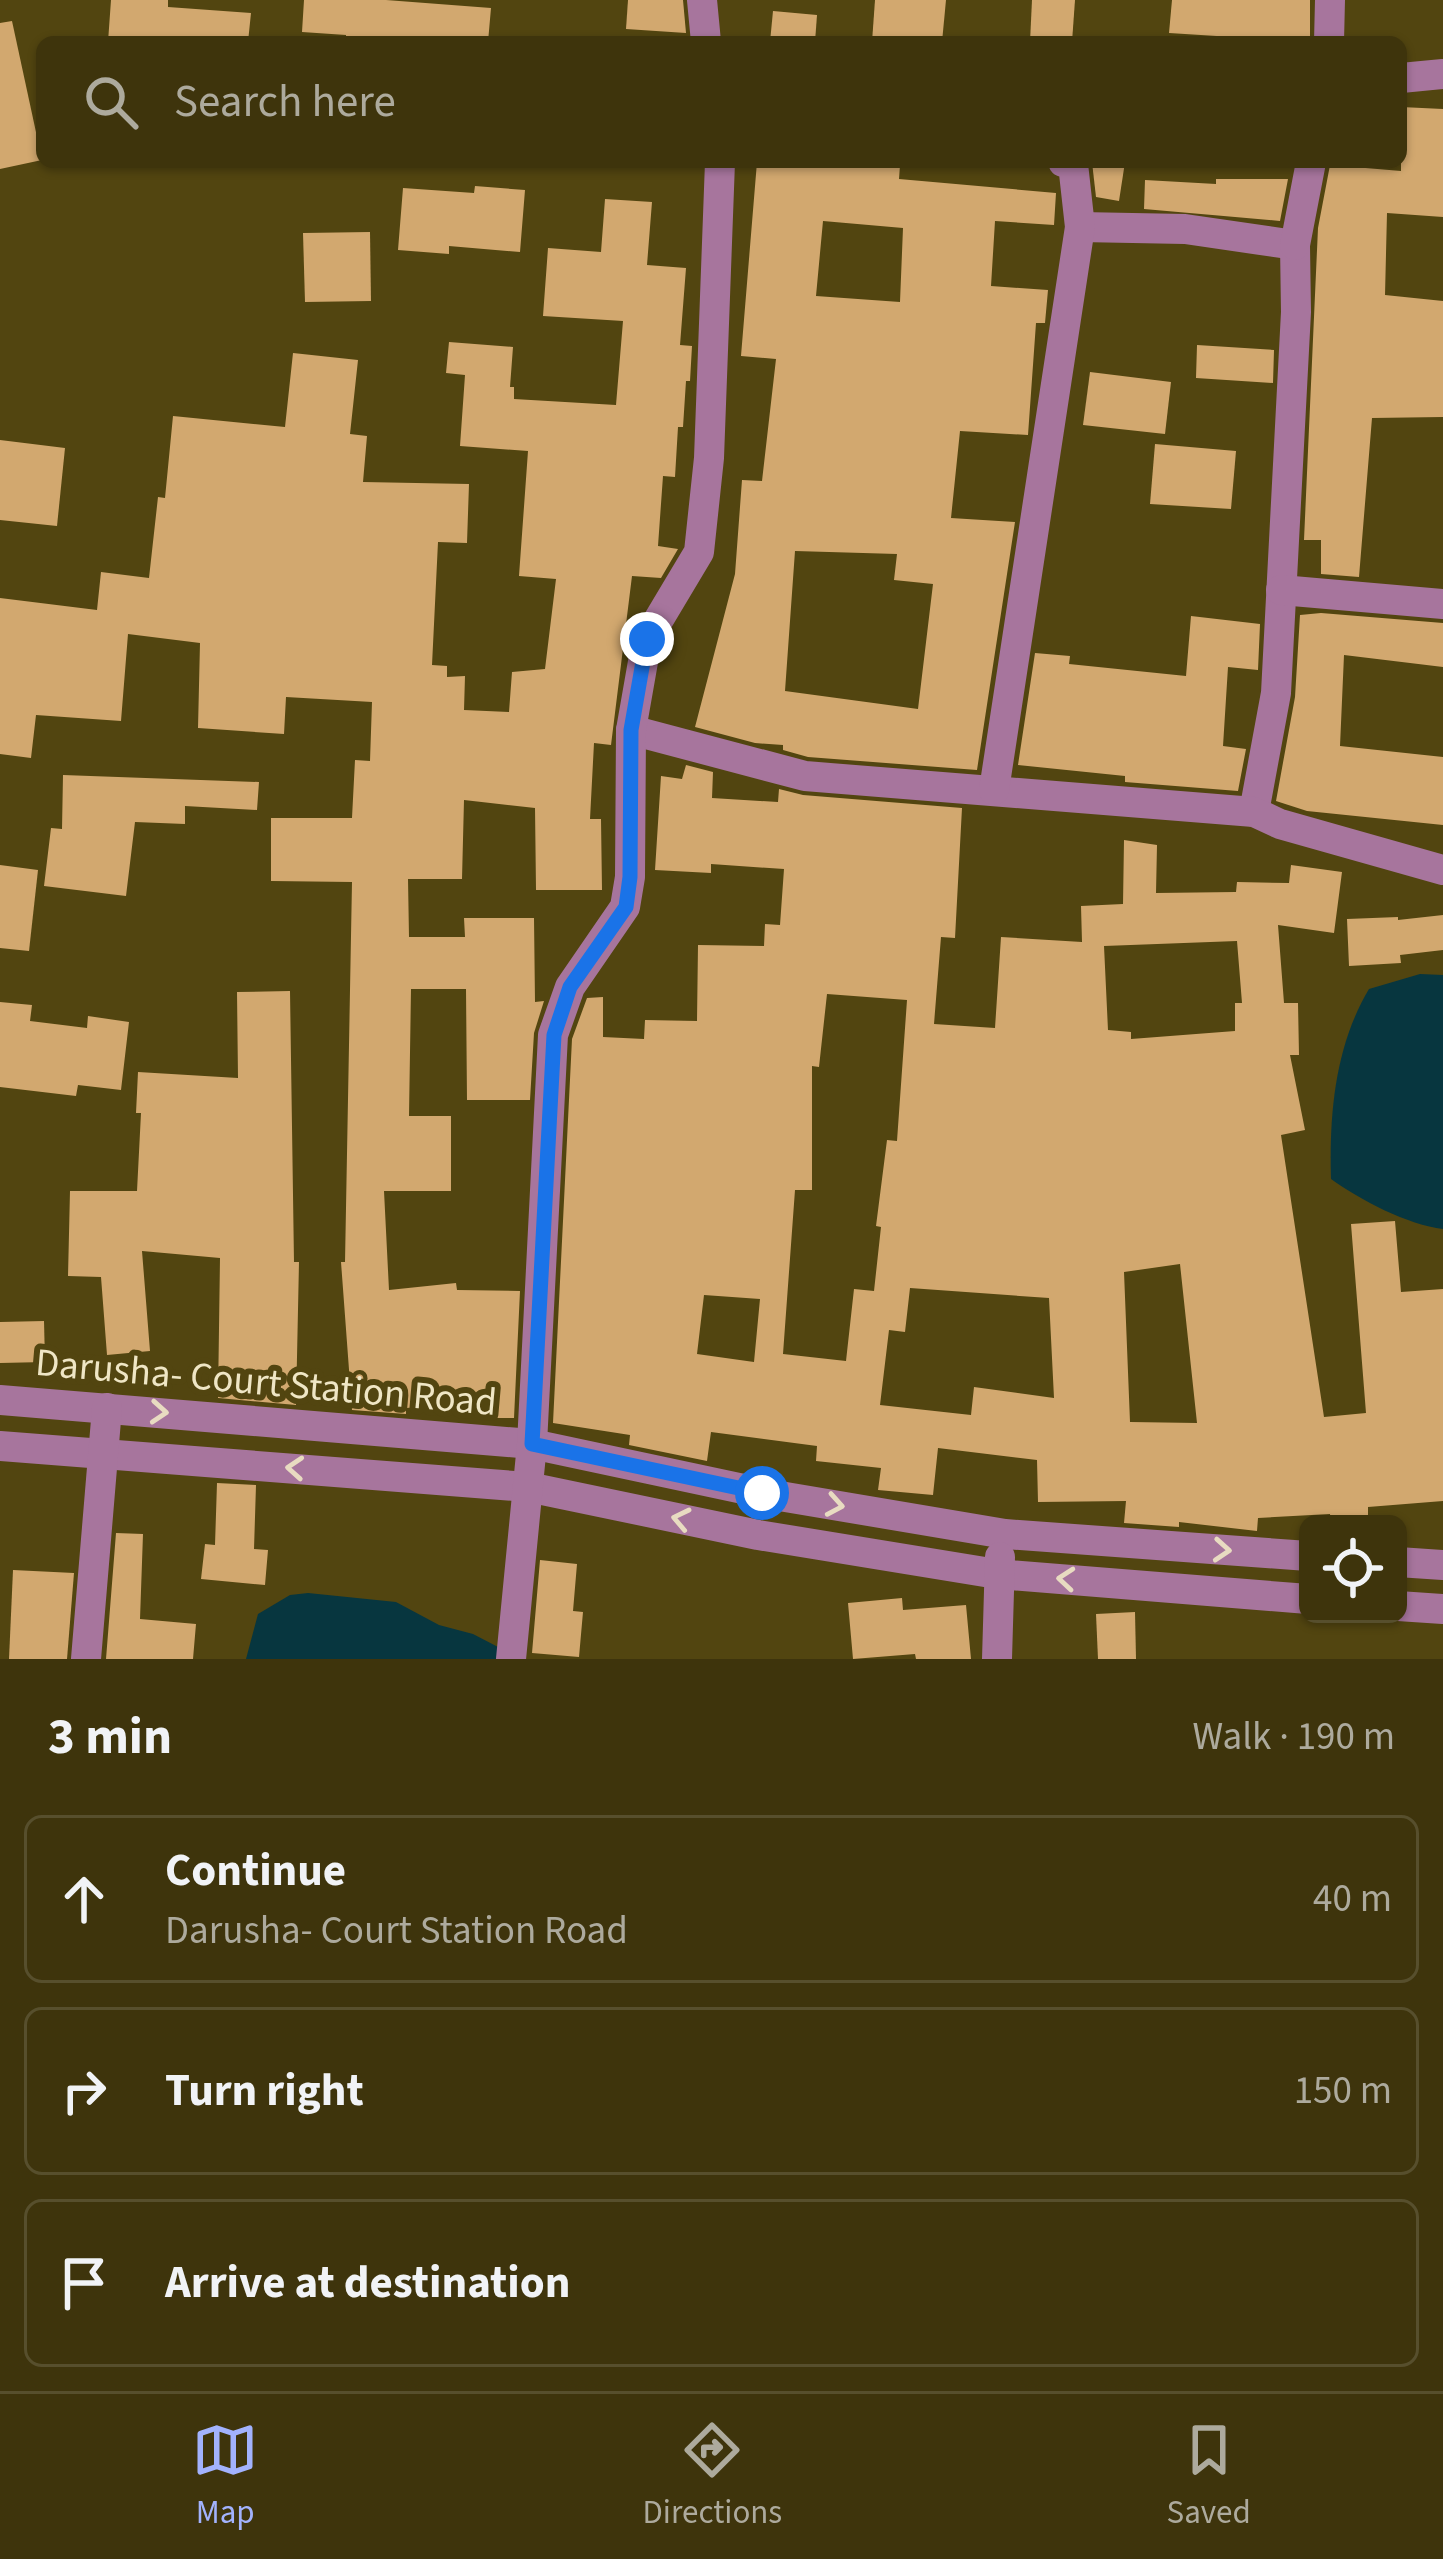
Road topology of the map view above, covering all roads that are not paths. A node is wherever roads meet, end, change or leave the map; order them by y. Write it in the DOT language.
graph roads {
  1 [pos="702,0"];
  2 [pos="1330,0"];
  3 [pos="705,36"];
  4 [pos="1329,36"];
  5 [pos="1443,74"];
  6 [pos="1407,77"];
  7 [pos="720,168"];
  8 [pos="1074,168"];
  9 [pos="1310,168"];
  10 [pos="1081,226"];
  11 [pos="1294,244"];
  12 [pos="1281,590"];
  13 [pos="1443,604"];
  14 [pos="631,730"];
  15 [pos="994,790"];
  16 [pos="1254,812"];
  17 [pos="1443,870"];
  18 [pos="0,1400"];
  19 [pos="107,1408"];
  20 [pos="532,1444"];
  21 [pos="0,1446"];
  22 [pos="104,1456"];
  23 [pos="529,1487"];
  24 [pos="1004,1534"];
  25 [pos="1299,1555"];
  26 [pos="1407,1562"];
  27 [pos="1443,1564"];
  28 [pos="998,1574"];
  29 [pos="1299,1598"];
  30 [pos="1407,1607"];
  31 [pos="1443,1610"];
  32 [pos="86,1659"];
  33 [pos="511,1659"];
  34 [pos="997,1659"];
  1 -- 3 [label="street"];
  2 -- 4 [label="street"];
  5 -- 6 [label="street"];
  7 -- 14 [label="street"];
  8 -- 10 [label="street"];
  9 -- 11 [label="street"];
  10 -- 11 [label="street"];
  10 -- 15 [label="street"];
  11 -- 12 [label="street"];
  12 -- 13 [label="street"];
  12 -- 16 [label="street"];
  14 -- 15 [label="street"];
  14 -- 20 [label="street"];
  15 -- 16 [label="street"];
  16 -- 17 [label="street"];
  18 -- 19 [label="street, Darusha- Court Station Road"];
  19 -- 20 [label="street, Darusha- Court Station Road, one-way"];
  19 -- 22 [label="street"];
  20 -- 23 [label="street"];
  20 -- 24 [label="street, Darusha- Court Station Road, one-way"];
  21 -- 22 [label="street, Darusha- Court Station Road"];
  23 -- 22 [label="street, Darusha- Court Station Road, one-way"];
  22 -- 32 [label="street"];
  28 -- 23 [label="street, Darusha- Court Station Road, one-way"];
  23 -- 33 [label="street"];
  24 -- 25 [label="street, Darusha- Court Station Road, one-way"];
  24 -- 28 [label="street"];
  26 -- 27 [label="street"];
  29 -- 28 [label="street, Darusha- Court Station Road, one-way"];
  28 -- 34 [label="street"];
  30 -- 31 [label="street"];
}
